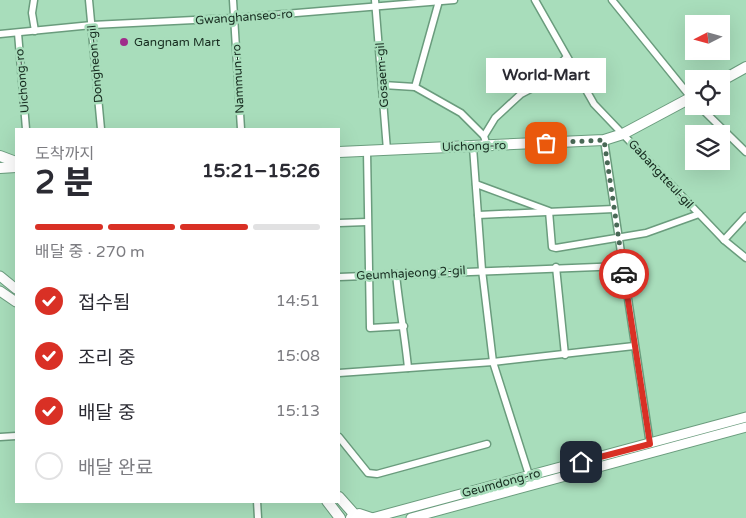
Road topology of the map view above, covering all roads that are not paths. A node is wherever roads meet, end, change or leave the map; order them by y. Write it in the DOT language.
graph roads {
  1 [pos="34,0"];
  2 [pos="89,0"];
  3 [pos="233,0"];
  4 [pos="454,0"];
  5 [pos="535,0"];
  6 [pos="612,0"];
  7 [pos="443,1"];
  8 [pos="376,3"];
  9 [pos="235,18"];
  10 [pos="92,25"];
  11 [pos="35,31"];
  12 [pos="18,33"];
  13 [pos="0,34"];
  14 [pos="566,58"];
  15 [pos="746,67"];
  16 [pos="730,76"];
  17 [pos="383,85"];
  18 [pos="414,88"];
  19 [pos="685,88"];
  20 [pos="685,102"];
  21 [pos="708,115"];
  22 [pos="26,128"];
  23 [pos="101,128"];
  24 [pos="241,128"];
  25 [pos="623,134"];
  26 [pos="604,140"];
  27 [pos="486,141"];
  28 [pos="473,147"];
  29 [pos="367,150"];
  30 [pos="387,150"];
  31 [pos="340,152"];
  32 [pos="746,152"];
  33 [pos="0,156"];
  34 [pos="15,162"];
  35 [pos="15,167"];
  36 [pos="0,168"];
  37 [pos="476,184"];
  38 [pos="614,209"];
  39 [pos="549,211"];
  40 [pos="699,214"];
  41 [pos="478,215"];
  42 [pos="746,216"];
  43 [pos="367,222"];
  44 [pos="340,223"];
  45 [pos="618,238"];
  46 [pos="724,240"];
  47 [pos="746,258"];
  48 [pos="623,266"];
  49 [pos="556,267"];
  50 [pos="482,270"];
  51 [pos="396,274"];
  52 [pos="0,276"];
  53 [pos="368,276"];
  54 [pos="340,277"];
  55 [pos="15,288"];
  56 [pos="0,291"];
  57 [pos="15,301"];
  58 [pos="404,326"];
  59 [pos="634,346"];
  60 [pos="565,355"];
  61 [pos="493,362"];
  62 [pos="408,368"];
  63 [pos="340,373"];
  64 [pos="746,417"];
  65 [pos="746,427"];
  66 [pos="15,436"];
  67 [pos="0,437"];
  68 [pos="340,438"];
  69 [pos="487,444"];
  70 [pos="650,444"];
  71 [pos="529,475"];
  72 [pos="340,498"];
  73 [pos="257,503"];
  74 [pos="329,503"];
  75 [pos="353,517"];
  76 [pos="258,518"];
  77 [pos="340,518"];
  78 [pos="371,518"];
  79 [pos="411,518"];
  1 -- 11 [label="street"];
  2 -- 10 [label="street, Dongheon-gil"];
  3 -- 9 [label="street, Nammun-ro"];
  4 -- 7 [label="street, Gwanghanseo-ro"];
  5 -- 14 [label="street, Gabangtteul-gil"];
  6 -- 19 [label="street, Uichong-ro"];
  7 -- 8 [label="street, Gwanghanseo-ro"];
  7 -- 18 [label="street"];
  8 -- 9 [label="street, Gwanghanseo-ro"];
  8 -- 17 [label="street, Gosaem-gil"];
  9 -- 10 [label="street, Gwanghanseo-ro"];
  9 -- 24 [label="street, Nammun-ro"];
  10 -- 11 [label="street, Gwanghanseo-ro"];
  10 -- 23 [label="street, Dongheon-gil"];
  11 -- 12 [label="street, Gwanghanseo-ro"];
  12 -- 13 [label="street, Gwanghanseo-ro"];
  12 -- 22 [label="street, Uichong-ro"];
  14 -- 25 [label="street, Gabangtteul-gil"];
  14 -- 27 [label="street"];
  15 -- 16 [label="main road"];
  17 -- 18 [label="street"];
  17 -- 30 [label="street, Gosaem-gil"];
  18 -- 27 [label="street"];
  20 -- 25 [label="main road, Uichong-ro"];
  21 -- 32 [label="street"];
  25 -- 26 [label="main road, Uichong-ro"];
  25 -- 40 [label="street, Gabangtteul-gil"];
  26 -- 27 [label="main road, Uichong-ro"];
  26 -- 38 [label="street"];
  27 -- 28 [label="main road, Uichong-ro"];
  28 -- 30 [label="main road, Uichong-ro"];
  28 -- 37 [label="street, Geumhajeong 2-gil"];
  29 -- 30 [label="main road, Uichong-ro"];
  29 -- 31 [label="main road, Uichong-ro"];
  29 -- 43 [label="street"];
  33 -- 34 [label="main road"];
  35 -- 36 [label="main road"];
  37 -- 39 [label="street"];
  37 -- 41 [label="street, Geumhajeong 2-gil"];
  38 -- 39 [label="street"];
  38 -- 45 [label="street"];
  39 -- 41 [label="street"];
  39 -- 45 [label="street"];
  40 -- 45 [label="street, Gabangtteul-gil"];
  40 -- 46 [label="street, Gabangtteul-gil"];
  41 -- 50 [label="street, Geumhajeong 2-gil"];
  42 -- 46 [label="street"];
  43 -- 44 [label="street"];
  43 -- 53 [label="street"];
  45 -- 48 [label="street"];
  46 -- 47 [label="street, Gabangtteul-gil"];
  48 -- 49 [label="street, Geumhajeong 2-gil"];
  48 -- 59 [label="street"];
  49 -- 50 [label="street, Geumhajeong 2-gil"];
  49 -- 60 [label="street"];
  50 -- 51 [label="street, Geumhajeong 2-gil"];
  50 -- 61 [label="street"];
  51 -- 53 [label="street, Geumhajeong 2-gil"];
  51 -- 58 [label="street"];
  52 -- 55 [label="street"];
  53 -- 54 [label="street, Geumhajeong 2-gil"];
  53 -- 58 [label="street"];
  56 -- 57 [label="street"];
  58 -- 62 [label="street"];
  59 -- 60 [label="street"];
  59 -- 70 [label="street"];
  60 -- 61 [label="street"];
  61 -- 62 [label="street"];
  61 -- 71 [label="street"];
  62 -- 63 [label="street"];
  64 -- 70 [label="street, Geumdong-ro"];
  65 -- 79 [label="street, Geumdong-ro"];
  66 -- 67 [label="street"];
  68 -- 69 [label="street"];
  70 -- 71 [label="street, Geumdong-ro"];
  71 -- 78 [label="street, Geumdong-ro"];
  72 -- 75 [label="main road"];
  73 -- 76 [label="street"];
  74 -- 77 [label="main road"];
  75 -- 78 [label="main road, Geumdong-ro"];
}
